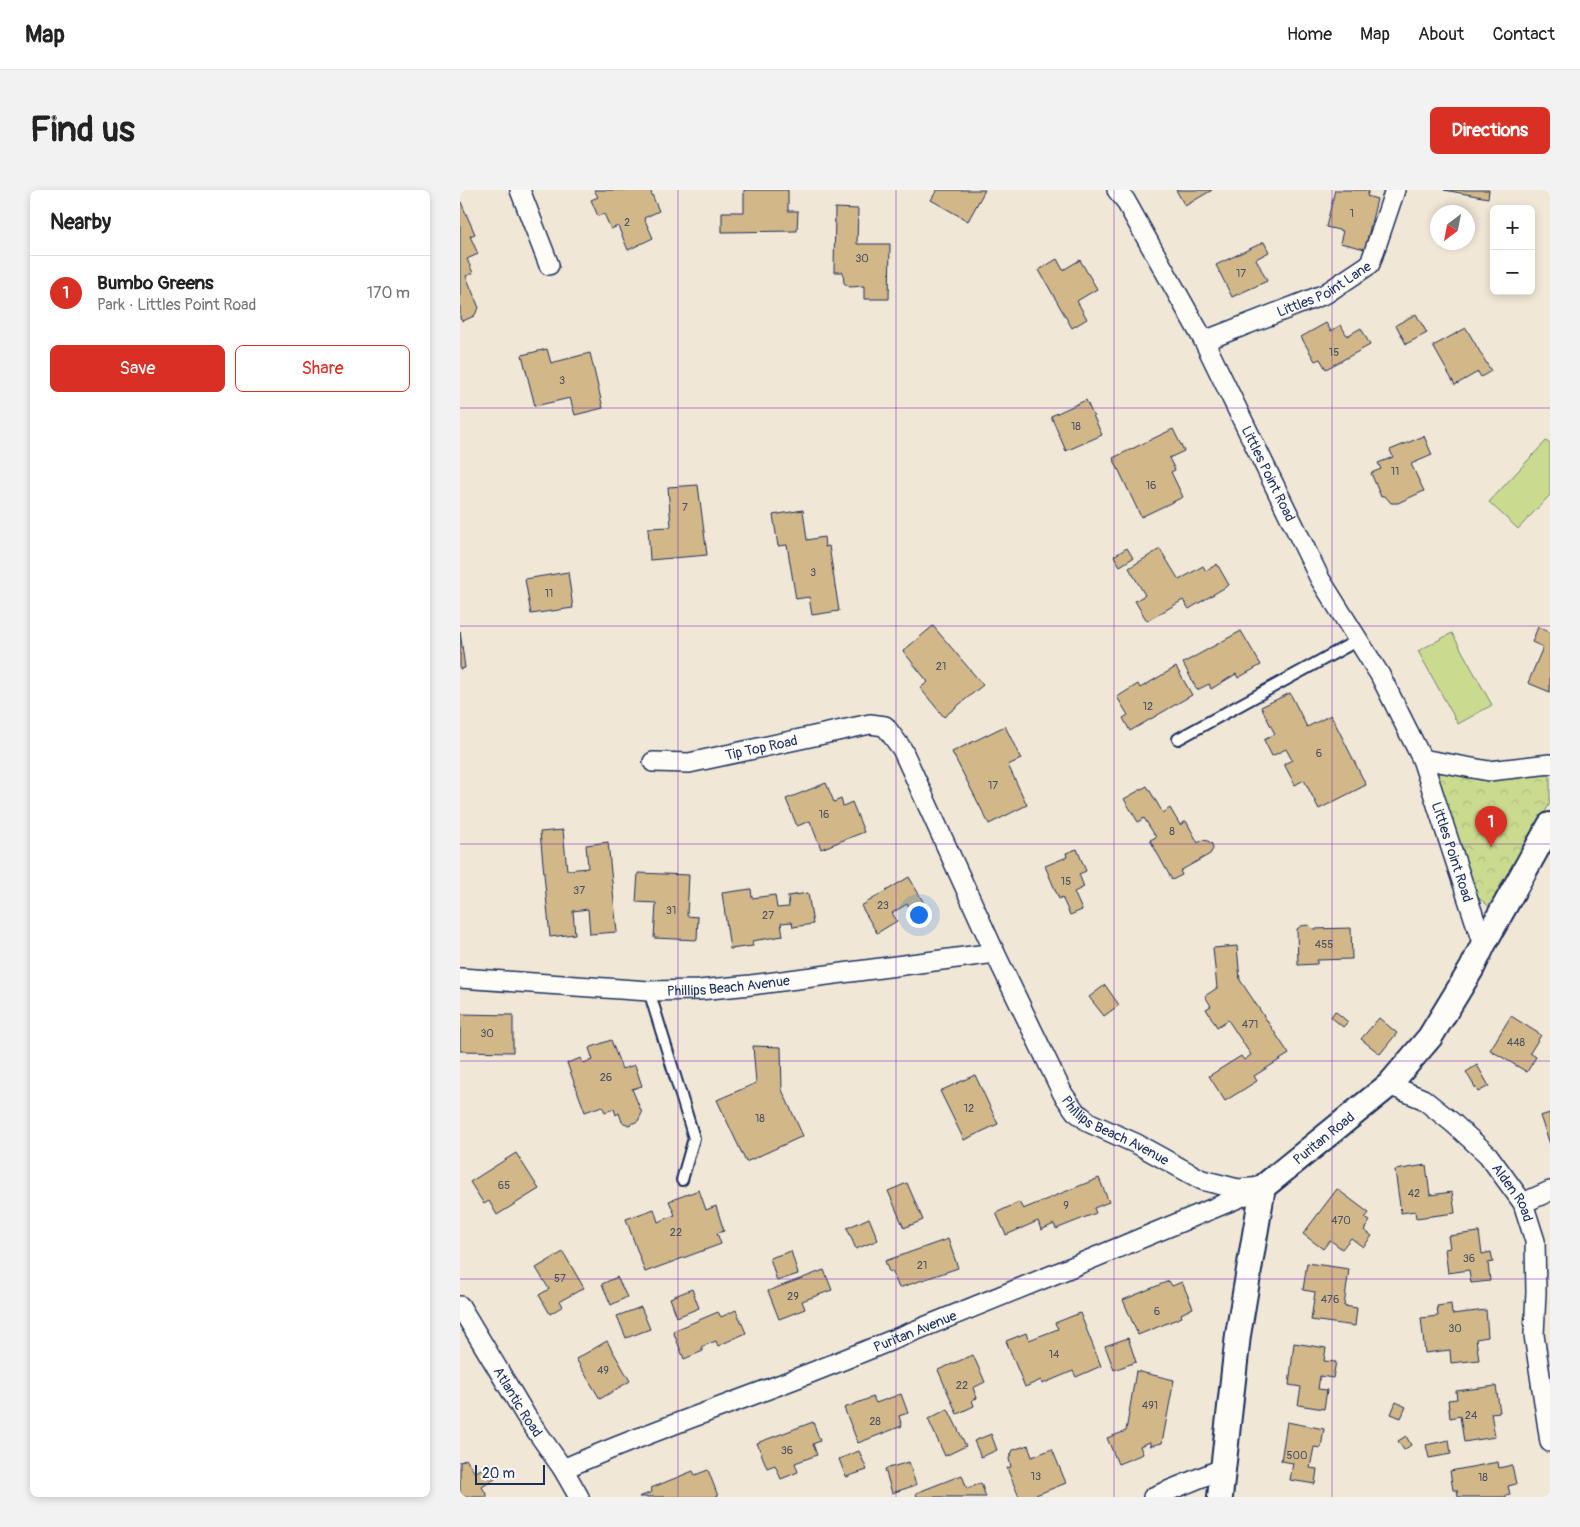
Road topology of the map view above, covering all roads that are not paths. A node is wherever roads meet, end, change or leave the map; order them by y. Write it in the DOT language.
graph roads {
  1 [pos="520,190"];
  2 [pos="1117,190"];
  3 [pos="1395,190"];
  4 [pos="549,265"];
  5 [pos="1204,341"];
  6 [pos="1358,640"];
  7 [pos="870,724"];
  8 [pos="1178,739"];
  9 [pos="1422,759"];
  10 [pos="653,762"];
  11 [pos="1550,764"];
  12 [pos="1550,825"];
  13 [pos="1483,945"];
  14 [pos="995,953"];
  15 [pos="460,978"];
  16 [pos="649,991"];
  17 [pos="1389,1085"];
  18 [pos="682,1180"];
  19 [pos="1263,1187"];
  20 [pos="1550,1191"];
  21 [pos="1523,1203"];
  22 [pos="460,1306"];
  23 [pos="1550,1442"];
  24 [pos="1224,1468"];
  25 [pos="564,1469"];
  26 [pos="579,1497"];
  27 [pos="1153,1497"];
  28 [pos="1220,1497"];
  1 -- 4 [label="street"];
  2 -- 5 [label="street, Littles Point Road"];
  3 -- 5 [label="street, Littles Point Lane"];
  5 -- 6 [label="street, Littles Point Road"];
  6 -- 8 [label="lane"];
  6 -- 9 [label="street, Littles Point Road"];
  7 -- 10 [label="street, Tip Top Road"];
  7 -- 14 [label="street, Phillips Beach Avenue"];
  9 -- 11 [label="street"];
  9 -- 13 [label="street, Littles Point Road"];
  12 -- 13 [label="street, Puritan Road"];
  13 -- 17 [label="street, Puritan Road"];
  14 -- 16 [label="street, Phillips Beach Avenue"];
  14 -- 19 [label="street, Phillips Beach Avenue"];
  15 -- 16 [label="street, Phillips Beach Avenue"];
  16 -- 18 [label="lane"];
  17 -- 19 [label="street, Puritan Road"];
  17 -- 21 [label="street, Alden Road"];
  19 -- 24 [label="street"];
  19 -- 25 [label="street, Puritan Avenue"];
  20 -- 21 [label="street"];
  21 -- 23 [label="street, Alden Road"];
  22 -- 25 [label="street, Atlantic Road"];
  24 -- 27 [label="street"];
  24 -- 28 [label="street"];
  25 -- 26 [label="street, Atlantic Road"];
}
